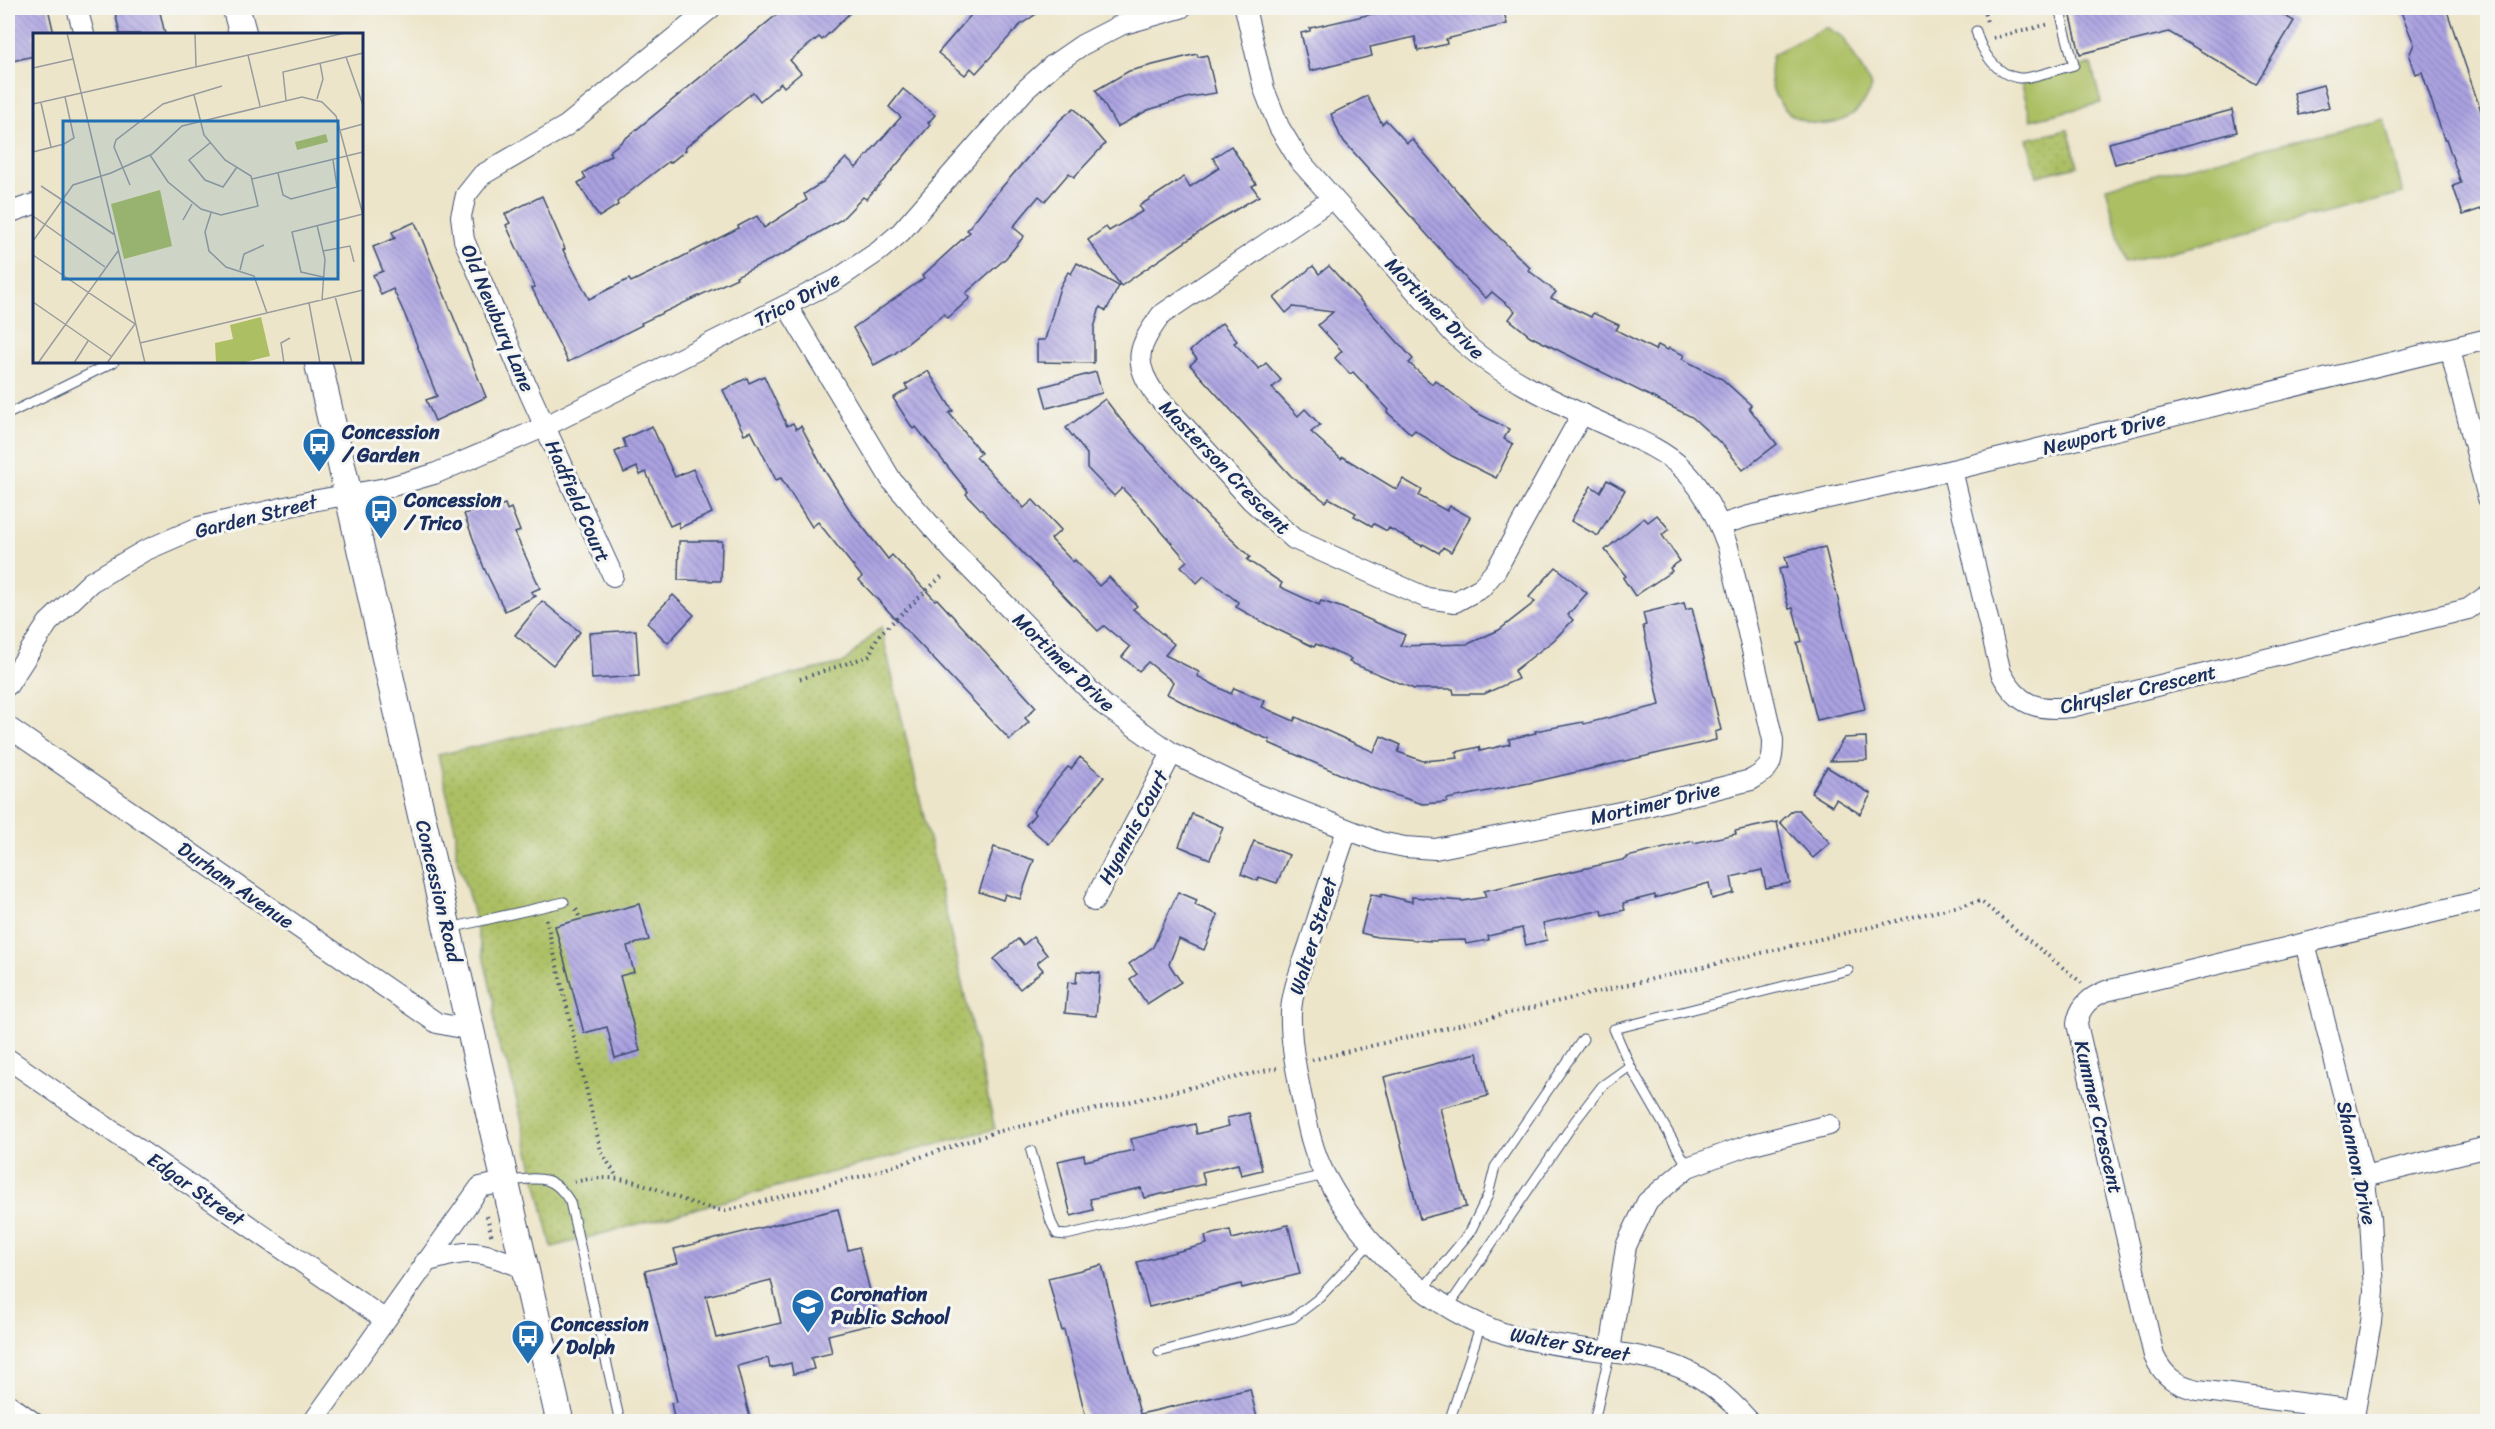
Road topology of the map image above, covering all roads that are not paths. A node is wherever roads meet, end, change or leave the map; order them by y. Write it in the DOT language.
graph roads {
  1 [pos="77,8"];
  2 [pos="236,8"];
  3 [pos="711,8"];
  4 [pos="1181,8"];
  5 [pos="1245,8"];
  6 [pos="2060,8"];
  7 [pos="1976,32"];
  8 [pos="84,33"];
  9 [pos="243,33"];
  10 [pos="1332,199"];
  11 [pos="33,204"];
  12 [pos="8,210"];
  13 [pos="787,306"];
  14 [pos="2487,339"];
  15 [pos="2450,349"];
  16 [pos="112,363"];
  17 [pos="318,363"];
  18 [pos="8,414"];
  19 [pos="1582,414"];
  20 [pos="544,427"];
  21 [pos="1952,470"];
  22 [pos="349,495"];
  23 [pos="2487,498"];
  24 [pos="1720,525"];
  25 [pos="613,576"];
  26 [pos="2487,595"];
  27 [pos="8,685"];
  28 [pos="8,728"];
  29 [pos="1172,753"];
  30 [pos="1347,830"];
  31 [pos="2487,899"];
  32 [pos="1094,902"];
  33 [pos="565,907"];
  34 [pos="448,929"];
  35 [pos="2305,943"];
  36 [pos="1848,970"];
  37 [pos="471,1030"];
  38 [pos="1583,1039"];
  39 [pos="8,1059"];
  40 [pos="1630,1066"];
  41 [pos="1829,1125"];
  42 [pos="2487,1147"];
  43 [pos="1031,1151"];
  44 [pos="1688,1167"];
  45 [pos="1325,1174"];
  46 [pos="2364,1177"];
  47 [pos="505,1182"];
  48 [pos="1372,1241"];
  49 [pos="425,1262"];
  50 [pos="524,1268"];
  51 [pos="1422,1290"];
  52 [pos="1449,1306"];
  53 [pos="384,1319"];
  54 [pos="1481,1324"];
  55 [pos="1610,1351"];
  56 [pos="1159,1352"];
  57 [pos="8,1404"];
  58 [pos="2354,1416"];
  59 [pos="33,1422"];
  60 [pos="313,1422"];
  61 [pos="560,1422"];
  62 [pos="620,1422"];
  63 [pos="1449,1422"];
  64 [pos="1594,1422"];
  65 [pos="1750,1422"];
  1 -- 8 [label="street"];
  2 -- 9 [label="main road"];
  3 -- 20 [label="street, Old Newbury Lane"];
  4 -- 13 [label="street, Trico Drive"];
  5 -- 10 [label="street, Mortimer Drive"];
  6 -- 7 [label="lane"];
  10 -- 19 [label="street, Mortimer Drive"];
  10 -- 19 [label="street, Masterson Crescent"];
  11 -- 12 [label="street"];
  13 -- 20 [label="street, Trico Drive"];
  13 -- 29 [label="street, Mortimer Drive"];
  14 -- 15 [label="street, Newport Drive"];
  15 -- 21 [label="street, Newport Drive"];
  15 -- 23 [label="street"];
  16 -- 18 [label="lane"];
  17 -- 22 [label="main road, Concession Road"];
  19 -- 24 [label="street, Mortimer Drive"];
  20 -- 22 [label="street, Trico Drive"];
  20 -- 25 [label="street, Hadfield Court"];
  21 -- 24 [label="street, Newport Drive"];
  21 -- 26 [label="street, Chrysler Crescent"];
  22 -- 27 [label="street, Garden Street"];
  22 -- 34 [label="main road, Concession Road"];
  24 -- 30 [label="street, Mortimer Drive"];
  28 -- 37 [label="street, Durham Avenue"];
  29 -- 30 [label="street, Mortimer Drive"];
  29 -- 32 [label="street, Hyannis Court"];
  30 -- 45 [label="street, Walter Street"];
  31 -- 35 [label="street"];
  33 -- 34 [label="lane"];
  34 -- 37 [label="main road, Concession Road"];
  35 -- 46 [label="street, Shannon Drive"];
  35 -- 58 [label="street, Kummer Crescent"];
  36 -- 40 [label="lane"];
  37 -- 47 [label="main road, Concession Road"];
  38 -- 51 [label="lane"];
  39 -- 53 [label="street, Edgar Street"];
  40 -- 44 [label="lane"];
  40 -- 52 [label="lane"];
  41 -- 44 [label="street"];
  42 -- 46 [label="street"];
  43 -- 45 [label="lane"];
  44 -- 55 [label="street"];
  45 -- 48 [label="street, Walter Street"];
  46 -- 58 [label="street, Shannon Drive"];
  47 -- 49 [label="street"];
  47 -- 50 [label="main road, Concession Road"];
  47 -- 62 [label="lane"];
  48 -- 51 [label="street, Walter Street"];
  48 -- 56 [label="lane"];
  49 -- 50 [label="street"];
  49 -- 53 [label="street"];
  50 -- 61 [label="main road, Concession Road"];
  51 -- 52 [label="street, Walter Street"];
  52 -- 54 [label="street, Walter Street"];
  53 -- 60 [label="street"];
  54 -- 55 [label="street, Walter Street"];
  54 -- 63 [label="lane"];
  55 -- 64 [label="lane"];
  55 -- 65 [label="street, Walter Street"];
  57 -- 59 [label="street"];
}
